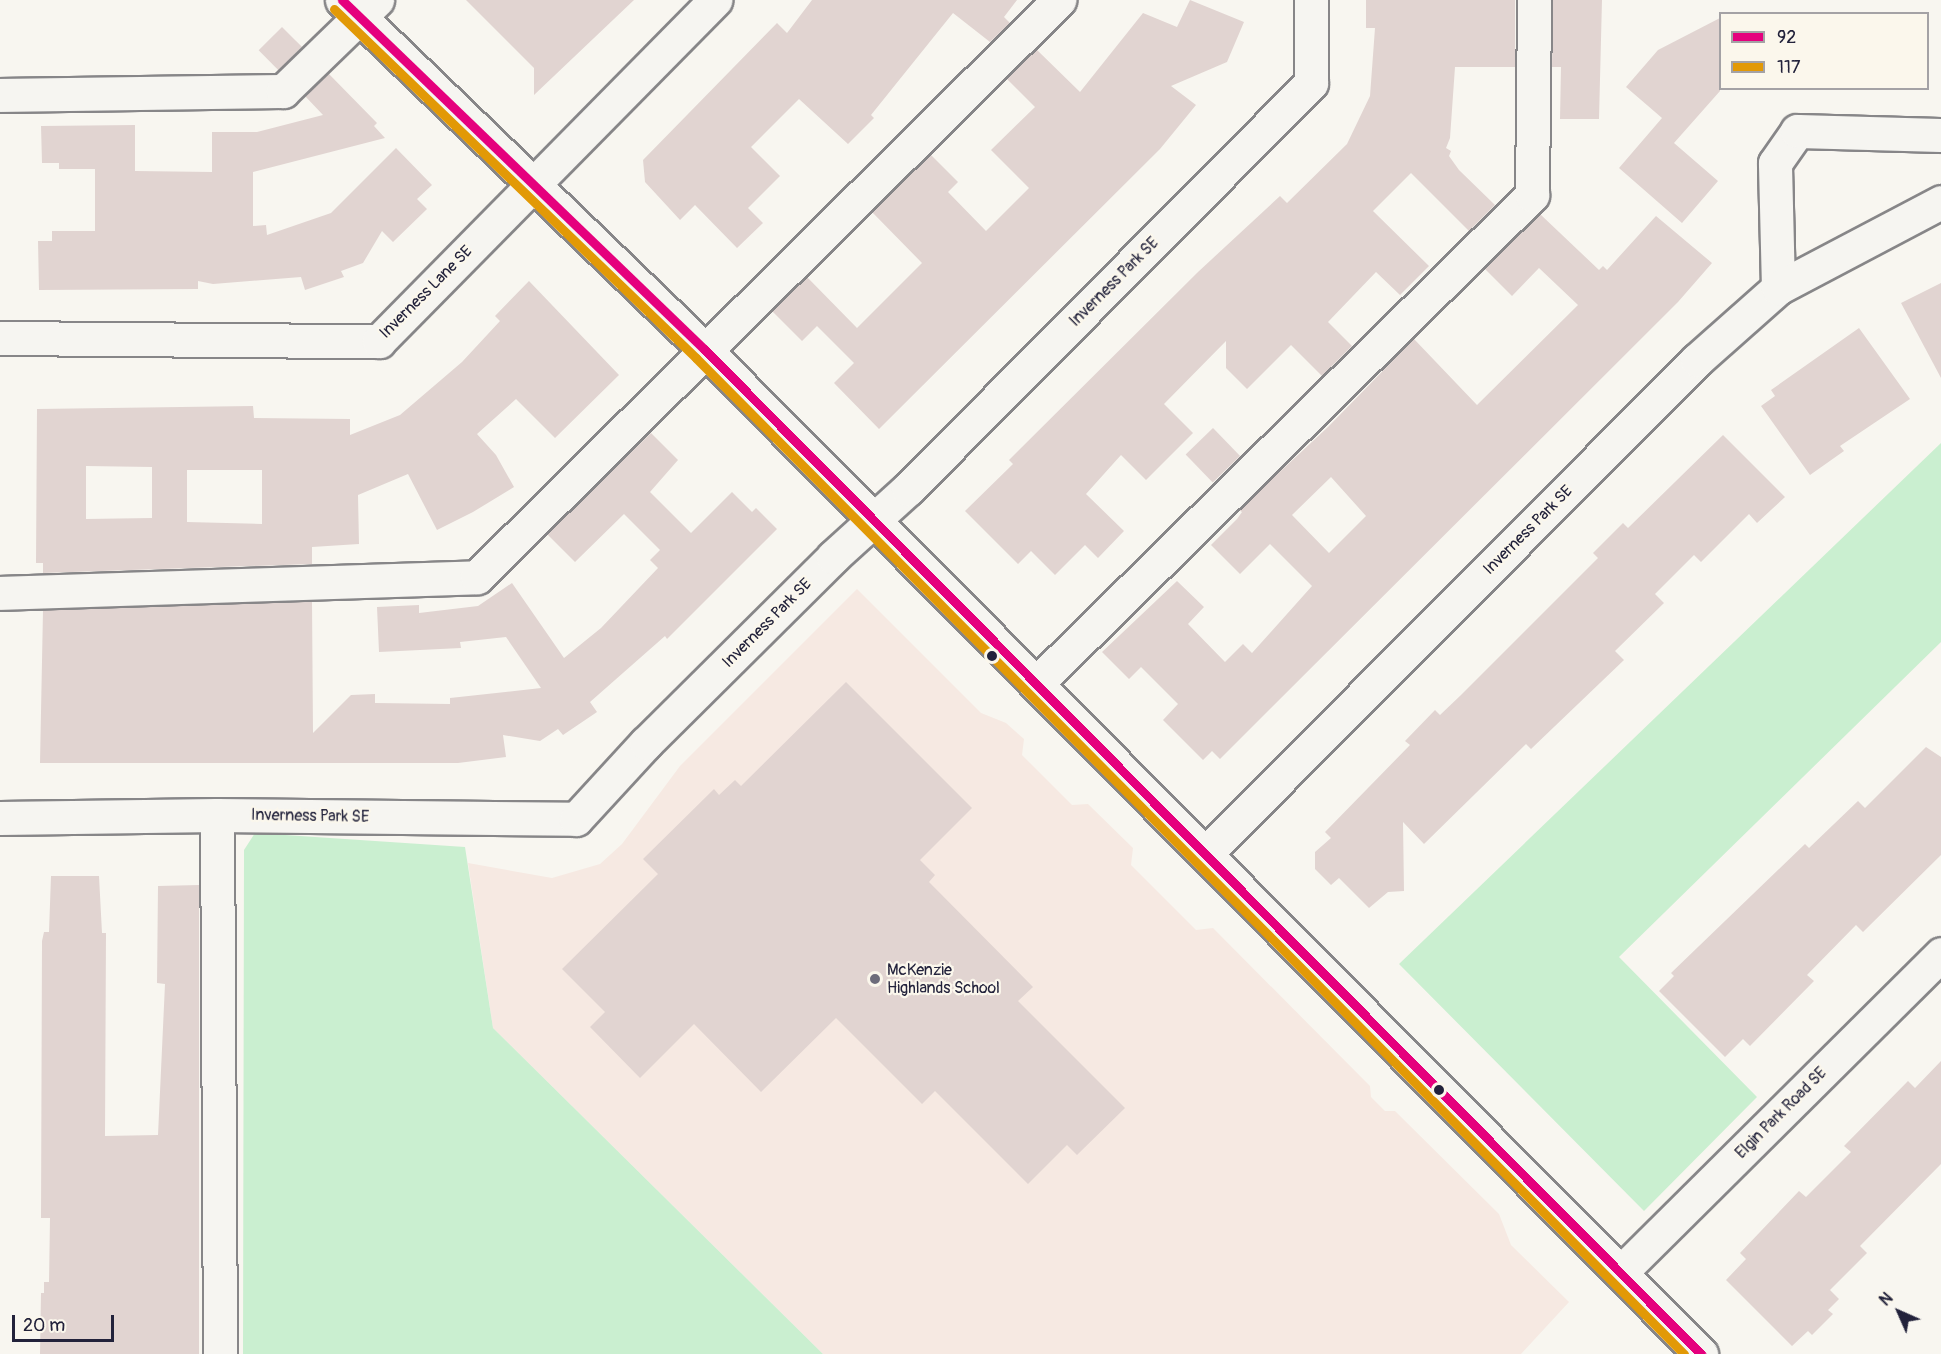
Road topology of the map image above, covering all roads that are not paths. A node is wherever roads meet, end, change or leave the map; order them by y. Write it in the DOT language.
graph roads {
  1 [pos="1059,0"];
  2 [pos="1311,0"];
  3 [pos="1534,0"];
  4 [pos="711,1"];
  5 [pos="359,6"];
  6 [pos="0,95"];
  7 [pos="1941,135"];
  8 [pos="534,185"];
  9 [pos="1941,202"];
  10 [pos="1778,288"];
  11 [pos="0,338"];
  12 [pos="704,349"];
  13 [pos="874,522"];
  14 [pos="0,593"];
  15 [pos="1038,682"];
  16 [pos="217,815"];
  17 [pos="0,818"];
  18 [pos="1205,854"];
  19 [pos="1941,954"];
  20 [pos="1621,1272"];
  21 [pos="220,1354"];
  22 [pos="1701,1354"];
  1 -- 12 [label="street"];
  2 -- 13 [label="street, Inverness Park SE"];
  3 -- 15 [label="street"];
  4 -- 8 [label="street, Inverness Lane SE"];
  5 -- 6 [label="street"];
  5 -- 8 [label="street"];
  7 -- 10 [label="street"];
  8 -- 11 [label="street, Inverness Lane SE"];
  8 -- 12 [label="street"];
  9 -- 10 [label="street, Inverness Park SE"];
  10 -- 18 [label="street, Inverness Park SE"];
  12 -- 13 [label="street"];
  12 -- 14 [label="street"];
  13 -- 15 [label="street"];
  13 -- 16 [label="street, Inverness Park SE"];
  15 -- 18 [label="street"];
  16 -- 17 [label="street, Inverness Park SE"];
  16 -- 21 [label="street"];
  18 -- 20 [label="street"];
  19 -- 20 [label="street, Elgin Park Road SE"];
  20 -- 22 [label="street"];
}
